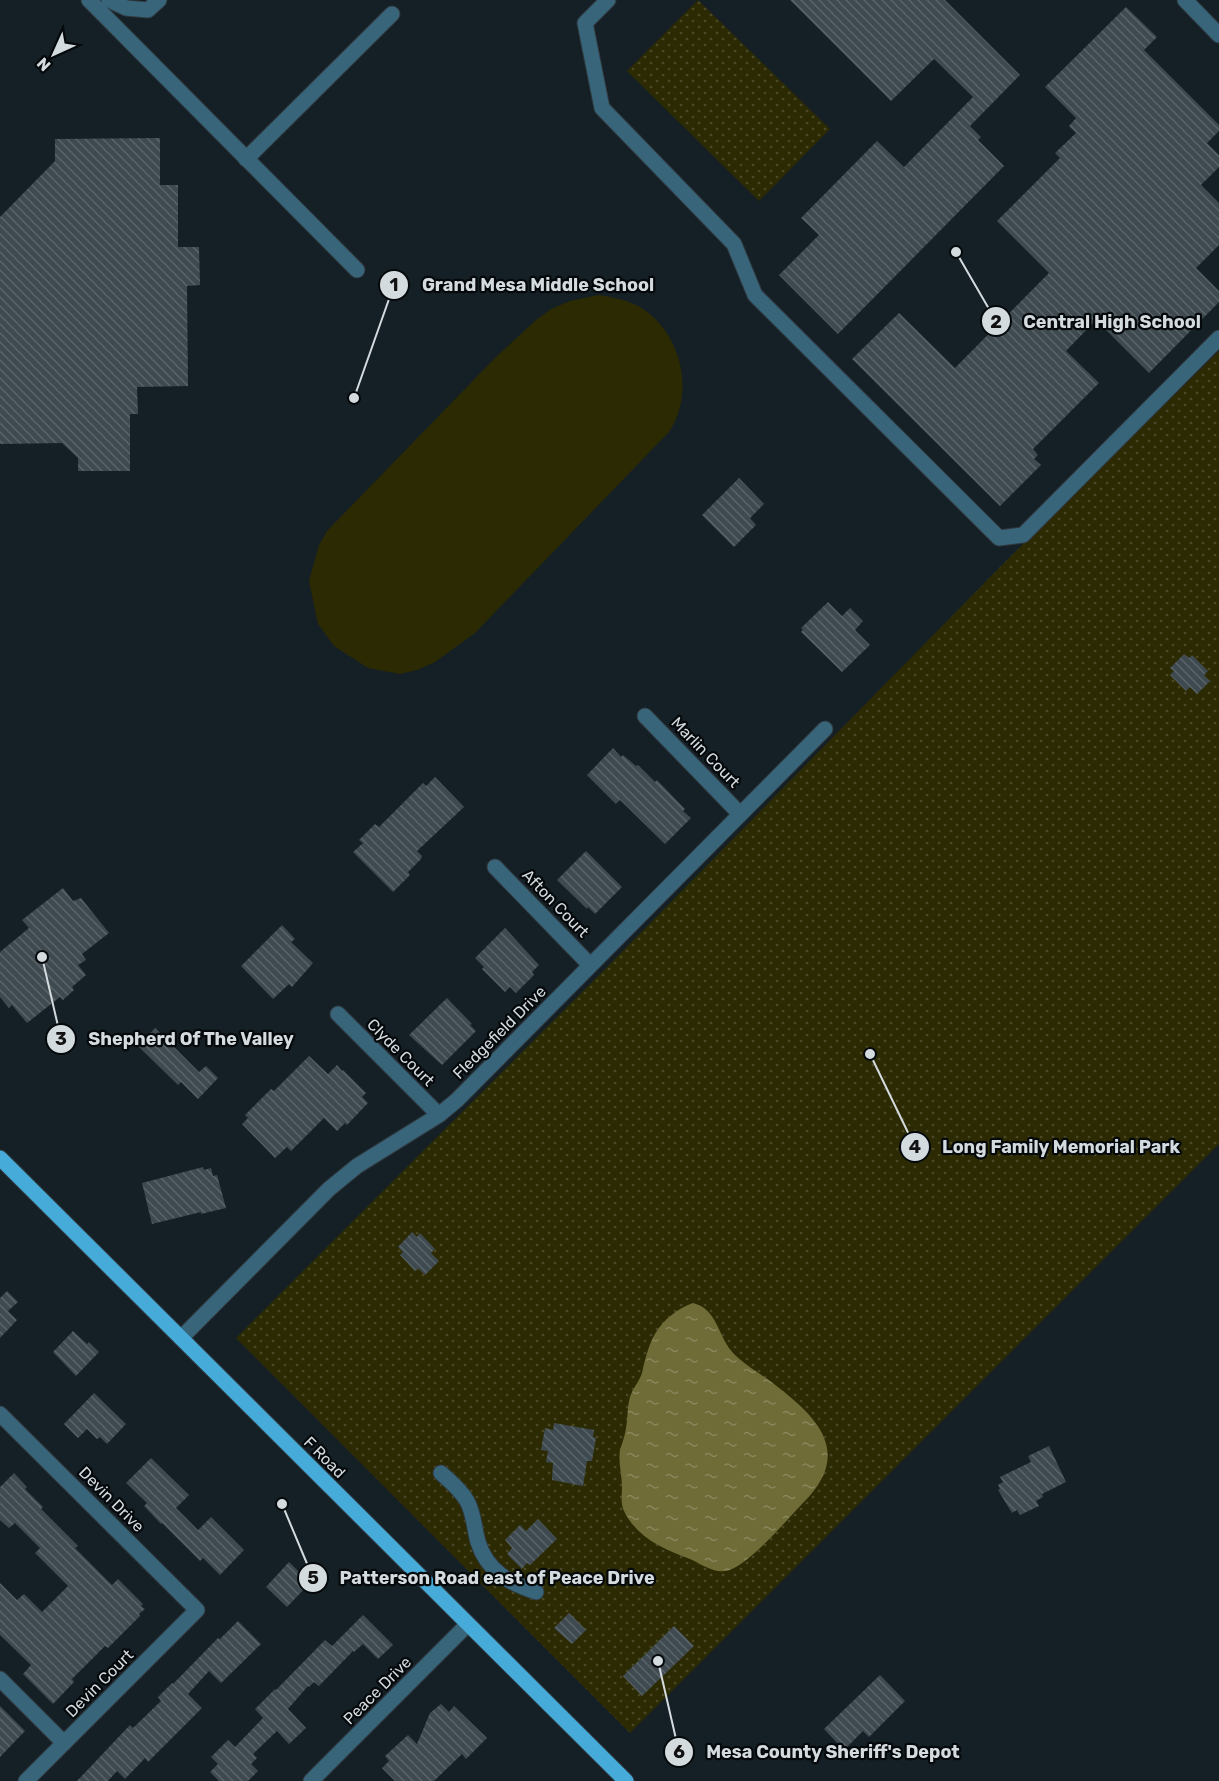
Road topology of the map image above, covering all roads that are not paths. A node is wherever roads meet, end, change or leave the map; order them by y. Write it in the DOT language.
graph roads {
  1 [pos="90,0"];
  2 [pos="109,0"];
  3 [pos="159,0"];
  4 [pos="608,0"];
  5 [pos="1185,0"];
  6 [pos="392,14"];
  7 [pos="1219,34"];
  8 [pos="246,159"];
  9 [pos="357,270"];
  10 [pos="1219,338"];
  11 [pos="645,716"];
  12 [pos="825,729"];
  13 [pos="740,814"];
  14 [pos="495,867"];
  15 [pos="590,965"];
  16 [pos="338,1014"];
  17 [pos="439,1114"];
  18 [pos="0,1158"];
  19 [pos="181,1338"];
  20 [pos="0,1414"];
  21 [pos="441,1473"];
  22 [pos="536,1592"];
  23 [pos="197,1610"];
  24 [pos="468,1624"];
  25 [pos="0,1679"];
  26 [pos="64,1743"];
  27 [pos="619,1779"];
  28 [pos="26,1781"];
  29 [pos="311,1781"];
  1 -- 8 [label="street"];
  2 -- 3 [label="street"];
  4 -- 10 [label="street"];
  5 -- 7 [label="street"];
  6 -- 8 [label="street"];
  8 -- 9 [label="street"];
  11 -- 13 [label="street, Marlin Court"];
  12 -- 13 [label="street, Fledgefield Drive"];
  13 -- 15 [label="street, Fledgefield Drive"];
  14 -- 15 [label="street, Afton Court"];
  15 -- 17 [label="street, Fledgefield Drive"];
  16 -- 17 [label="street, Clyde Court"];
  17 -- 19 [label="street, Fledgefield Drive"];
  18 -- 19 [label="main road, F Road"];
  19 -- 24 [label="main road, F Road"];
  20 -- 23 [label="street, Devin Drive"];
  21 -- 22 [label="street"];
  23 -- 26 [label="street, Devin Court"];
  24 -- 27 [label="main road, F Road"];
  24 -- 29 [label="street, Peace Drive"];
  25 -- 26 [label="street"];
  26 -- 28 [label="street, Devin Court"];
}
